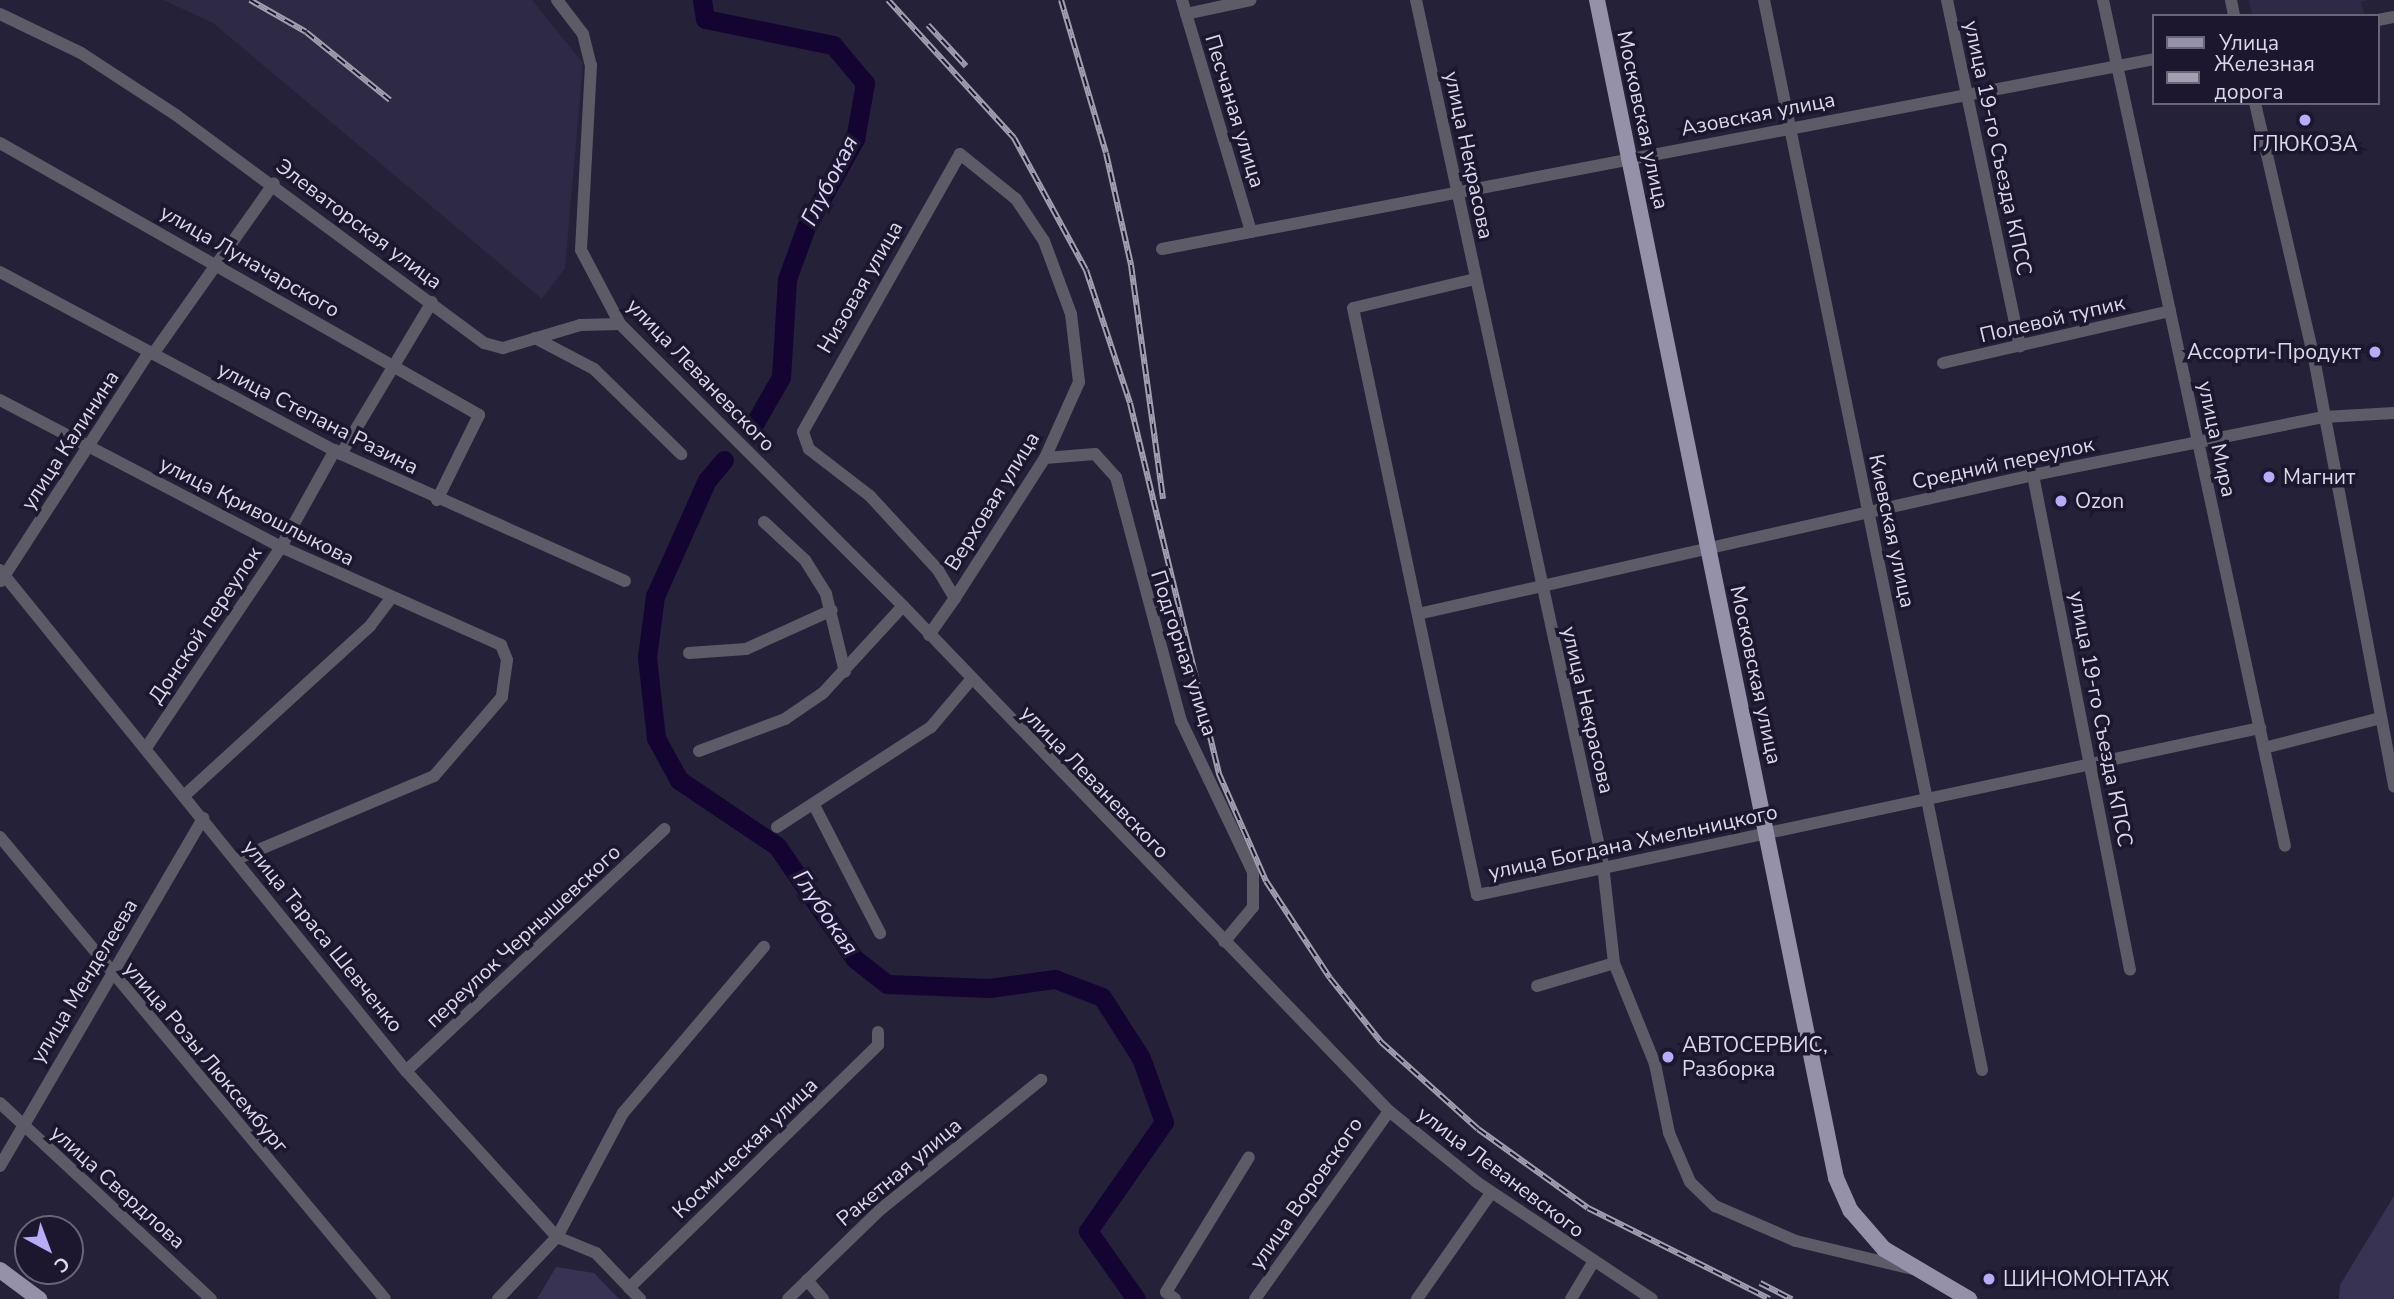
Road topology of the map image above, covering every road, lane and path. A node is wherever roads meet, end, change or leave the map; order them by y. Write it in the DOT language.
graph roads {
  1 [pos="557,0"];
  2 [pos="1182,0"];
  3 [pos="1251,0"];
  4 [pos="1416,0"];
  5 [pos="1597,0"];
  6 [pos="1764,0"];
  7 [pos="1947,0"];
  8 [pos="2103,0"];
  9 [pos="0,14"];
  10 [pos="1186,14"];
  11 [pos="2152,59"];
  12 [pos="2117,66"];
  13 [pos="1967,94"];
  14 [pos="2255,105"];
  15 [pos="1790,128"];
  16 [pos="0,143"];
  17 [pos="960,154"];
  18 [pos="1631,158"];
  19 [pos="274,183"];
  20 [pos="1457,193"];
  21 [pos="1251,232"];
  22 [pos="1162,249"];
  23 [pos="215,262"];
  24 [pos="0,272"];
  25 [pos="1475,279"];
  26 [pos="432,302"];
  27 [pos="2170,312"];
  28 [pos="620,324"];
  29 [pos="535,338"];
  30 [pos="2020,346"];
  31 [pos="151,353"];
  32 [pos="1943,363"];
  33 [pos="392,365"];
  34 [pos="0,400"];
  35 [pos="2394,414"];
  36 [pos="2324,417"];
  37 [pos="2198,441"];
  38 [pos="804,442"];
  39 [pos="90,447"];
  40 [pos="338,452"];
  41 [pos="681,454"];
  42 [pos="1045,458"];
  43 [pos="2033,475"];
  44 [pos="437,500"];
  45 [pos="1869,513"];
  46 [pos="764,522"];
  47 [pos="281,547"];
  48 [pos="1707,548"];
  49 [pos="2,577"];
  50 [pos="625,581"];
  51 [pos="1540,586"];
  52 [pos="391,598"];
  53 [pos="955,598"];
  54 [pos="903,606"];
  55 [pos="832,610"];
  56 [pos="1418,614"];
  57 [pos="929,635"];
  58 [pos="689,653"];
  59 [pos="845,672"];
  60 [pos="970,681"];
  61 [pos="2381,718"];
  62 [pos="2260,728"];
  63 [pos="146,748"];
  64 [pos="2264,748"];
  65 [pos="699,751"];
  66 [pos="2091,764"];
  67 [pos="2394,787"];
  68 [pos="185,795"];
  69 [pos="1927,799"];
  70 [pos="815,807"];
  71 [pos="203,818"];
  72 [pos="777,827"];
  73 [pos="666,829"];
  74 [pos="1769,832"];
  75 [pos="0,837"];
  76 [pos="2285,846"];
  77 [pos="237,859"];
  78 [pos="1603,865"];
  79 [pos="880,933"];
  80 [pos="1224,942"];
  81 [pos="764,947"];
  82 [pos="1614,963"];
  83 [pos="2130,970"];
  84 [pos="110,974"];
  85 [pos="1538,986"];
  86 [pos="878,1032"];
  87 [pos="1982,1070"];
  88 [pos="406,1071"];
  89 [pos="1041,1080"];
  90 [pos="0,1103"];
  91 [pos="1389,1111"];
  92 [pos="21,1125"];
  93 [pos="1249,1157"];
  94 [pos="0,1166"];
  95 [pos="1492,1192"];
  96 [pos="557,1237"];
  97 [pos="1592,1264"];
  98 [pos="1913,1269"];
  99 [pos="0,1270"];
  100 [pos="807,1279"];
  101 [pos="629,1288"];
  102 [pos="39,1299"];
  103 [pos="211,1299"];
  104 [pos="385,1299"];
  105 [pos="498,1299"];
  106 [pos="640,1299"];
  107 [pos="788,1299"];
  108 [pos="823,1299"];
  109 [pos="1175,1299"];
  110 [pos="1255,1299"];
  111 [pos="1417,1299"];
  112 [pos="1571,1299"];
  113 [pos="1652,1299"];
  114 [pos="1969,1299"];
  1 -- 28 [label="street, улица Леваневского"];
  2 -- 10 [label="street, Песчаная улица"];
  3 -- 10 [label="street"];
  4 -- 20 [label="street, улица Некрасова"];
  5 -- 18 [label="main road, Московская улица"];
  6 -- 15 [label="street, Киевская улица"];
  7 -- 13 [label="street, улица 19-го Съезда КПСС"];
  8 -- 12 [label="street, улица Мира"];
  9 -- 19 [label="street, Элеваторская улица"];
  10 -- 21 [label="street, Песчаная улица"];
  11 -- 12 [label="street, Азовская улица"];
  12 -- 13 [label="street, Азовская улица"];
  12 -- 27 [label="street, улица Мира"];
  13 -- 15 [label="street, Азовская улица"];
  13 -- 30 [label="street, улица 19-го Съезда КПСС"];
  14 -- 36 [label="street"];
  15 -- 18 [label="street, Азовская улица"];
  15 -- 45 [label="street, Киевская улица"];
  16 -- 23 [label="street, улица Луначарского"];
  17 -- 38 [label="street, Низовая улица"];
  17 -- 42 [label="street, Верховая улица"];
  18 -- 20 [label="street, Азовская улица"];
  18 -- 48 [label="main road, Московская улица"];
  19 -- 23 [label="street, улица Калинина"];
  19 -- 26 [label="street, Элеваторская улица"];
  20 -- 21 [label="street, Азовская улица"];
  20 -- 25 [label="street, улица Некрасова"];
  21 -- 22 [label="street, Азовская улица"];
  23 -- 31 [label="street, улица Калинина"];
  23 -- 33 [label="street, улица Луначарского"];
  24 -- 31 [label="street, улица Степана Разина"];
  25 -- 51 [label="street, улица Некрасова"];
  25 -- 56 [label="street, улица Богдана Хмельницкого"];
  26 -- 29 [label="street, Элеваторская улица"];
  26 -- 33 [label="street, Донской переулок"];
  27 -- 30 [label="street, Полевой тупик"];
  27 -- 37 [label="street, улица Мира"];
  28 -- 29 [label="street, Элеваторская улица"];
  28 -- 54 [label="street, улица Леваневского"];
  29 -- 41 [label="street"];
  30 -- 32 [label="street, Полевой тупик"];
  31 -- 39 [label="street, улица Калинина"];
  31 -- 40 [label="street, улица Степана Разина"];
  33 -- 40 [label="street, Донской переулок"];
  33 -- 44 [label="street, улица Луначарского"];
  34 -- 39 [label="street, улица Кривошлыкова"];
  35 -- 36 [label="street, Средний переулок"];
  36 -- 37 [label="street, Средний переулок"];
  36 -- 61 [label="street"];
  37 -- 43 [label="street, Средний переулок"];
  37 -- 62 [label="street, улица Мира"];
  38 -- 53 [label="street, улица Леваневского"];
  39 -- 47 [label="street, улица Кривошлыкова"];
  39 -- 49 [label="street, улица Калинина"];
  40 -- 44 [label="street, улица Степана Разина"];
  40 -- 47 [label="street, Донской переулок"];
  42 -- 53 [label="street, Верховая улица"];
  42 -- 80 [label="street, Подгорная улица"];
  43 -- 45 [label="street, Средний переулок"];
  43 -- 66 [label="street, улица 19-го Съезда КПСС"];
  44 -- 50 [label="street, улица Степана Разина"];
  45 -- 48 [label="street, Средний переулок"];
  45 -- 69 [label="street, Киевская улица"];
  46 -- 55 [label="street"];
  47 -- 52 [label="street, улица Кривошлыкова"];
  47 -- 63 [label="street, Донской переулок"];
  48 -- 51 [label="street, Средний переулок"];
  48 -- 74 [label="main road, Московская улица"];
  49 -- 63 [label="street, улица Тараса Шевченко"];
  51 -- 56 [label="street, Средний переулок"];
  51 -- 78 [label="street, улица Некрасова"];
  52 -- 68 [label="street"];
  52 -- 77 [label="street, улица Кривошлыкова"];
  53 -- 57 [label="street, Верховая улица"];
  54 -- 57 [label="street, улица Леваневского"];
  54 -- 59 [label="street"];
  55 -- 58 [label="street"];
  55 -- 59 [label="street"];
  56 -- 78 [label="street, улица Богдана Хмельницкого"];
  57 -- 60 [label="street, улица Леваневского"];
  59 -- 65 [label="street"];
  60 -- 70 [label="street"];
  60 -- 80 [label="street, улица Леваневского"];
  61 -- 64 [label="street"];
  61 -- 67 [label="street"];
  62 -- 64 [label="street, улица Мира"];
  62 -- 66 [label="street, улица Богдана Хмельницкого"];
  63 -- 68 [label="street, улица Тараса Шевченко"];
  64 -- 76 [label="street, улица Мира"];
  66 -- 69 [label="street, улица Богдана Хмельницкого"];
  66 -- 83 [label="street, улица 19-го Съезда КПСС"];
  68 -- 71 [label="street, улица Тараса Шевченко"];
  69 -- 74 [label="street, улица Богдана Хмельницкого"];
  69 -- 87 [label="street, Киевская улица"];
  70 -- 72 [label="street"];
  70 -- 79 [label="street"];
  71 -- 77 [label="street, улица Тараса Шевченко"];
  71 -- 84 [label="street, улица Менделеева"];
  73 -- 88 [label="street, переулок Чернышевского"];
  74 -- 78 [label="street, улица Богдана Хмельницкого"];
  74 -- 98 [label="main road, Московская улица"];
  75 -- 84 [label="street, улица Розы Люксембург"];
  77 -- 88 [label="street, улица Тараса Шевченко"];
  78 -- 82 [label="street, улица Некрасова"];
  80 -- 91 [label="street, улица Леваневского"];
  81 -- 96 [label="street"];
  82 -- 85 [label="street"];
  82 -- 98 [label="street, улица Некрасова"];
  84 -- 92 [label="street, улица Менделеева"];
  84 -- 104 [label="street, улица Розы Люксембург"];
  86 -- 101 [label="street, Космическая улица"];
  88 -- 96 [label="street, улица Тараса Шевченко"];
  89 -- 100 [label="street, Ракетная улица"];
  90 -- 92 [label="street, улица Свердлова"];
  91 -- 95 [label="street, улица Леваневского"];
  91 -- 110 [label="street, улица Воровского"];
  92 -- 94 [label="street, улица Менделеева"];
  92 -- 103 [label="street, улица Свердлова"];
  93 -- 109 [label="street"];
  95 -- 97 [label="street, улица Леваневского"];
  95 -- 111 [label="street"];
  96 -- 101 [label="street, улица Тараса Шевченко"];
  96 -- 105 [label="street"];
  97 -- 112 [label="street"];
  97 -- 113 [label="street, улица Леваневского"];
  98 -- 114 [label="main road, Московская улица"];
  99 -- 102 [label="main road"];
  100 -- 107 [label="street, Ракетная улица"];
  100 -- 108 [label="street"];
  101 -- 106 [label="street, улица Тараса Шевченко"];
}
